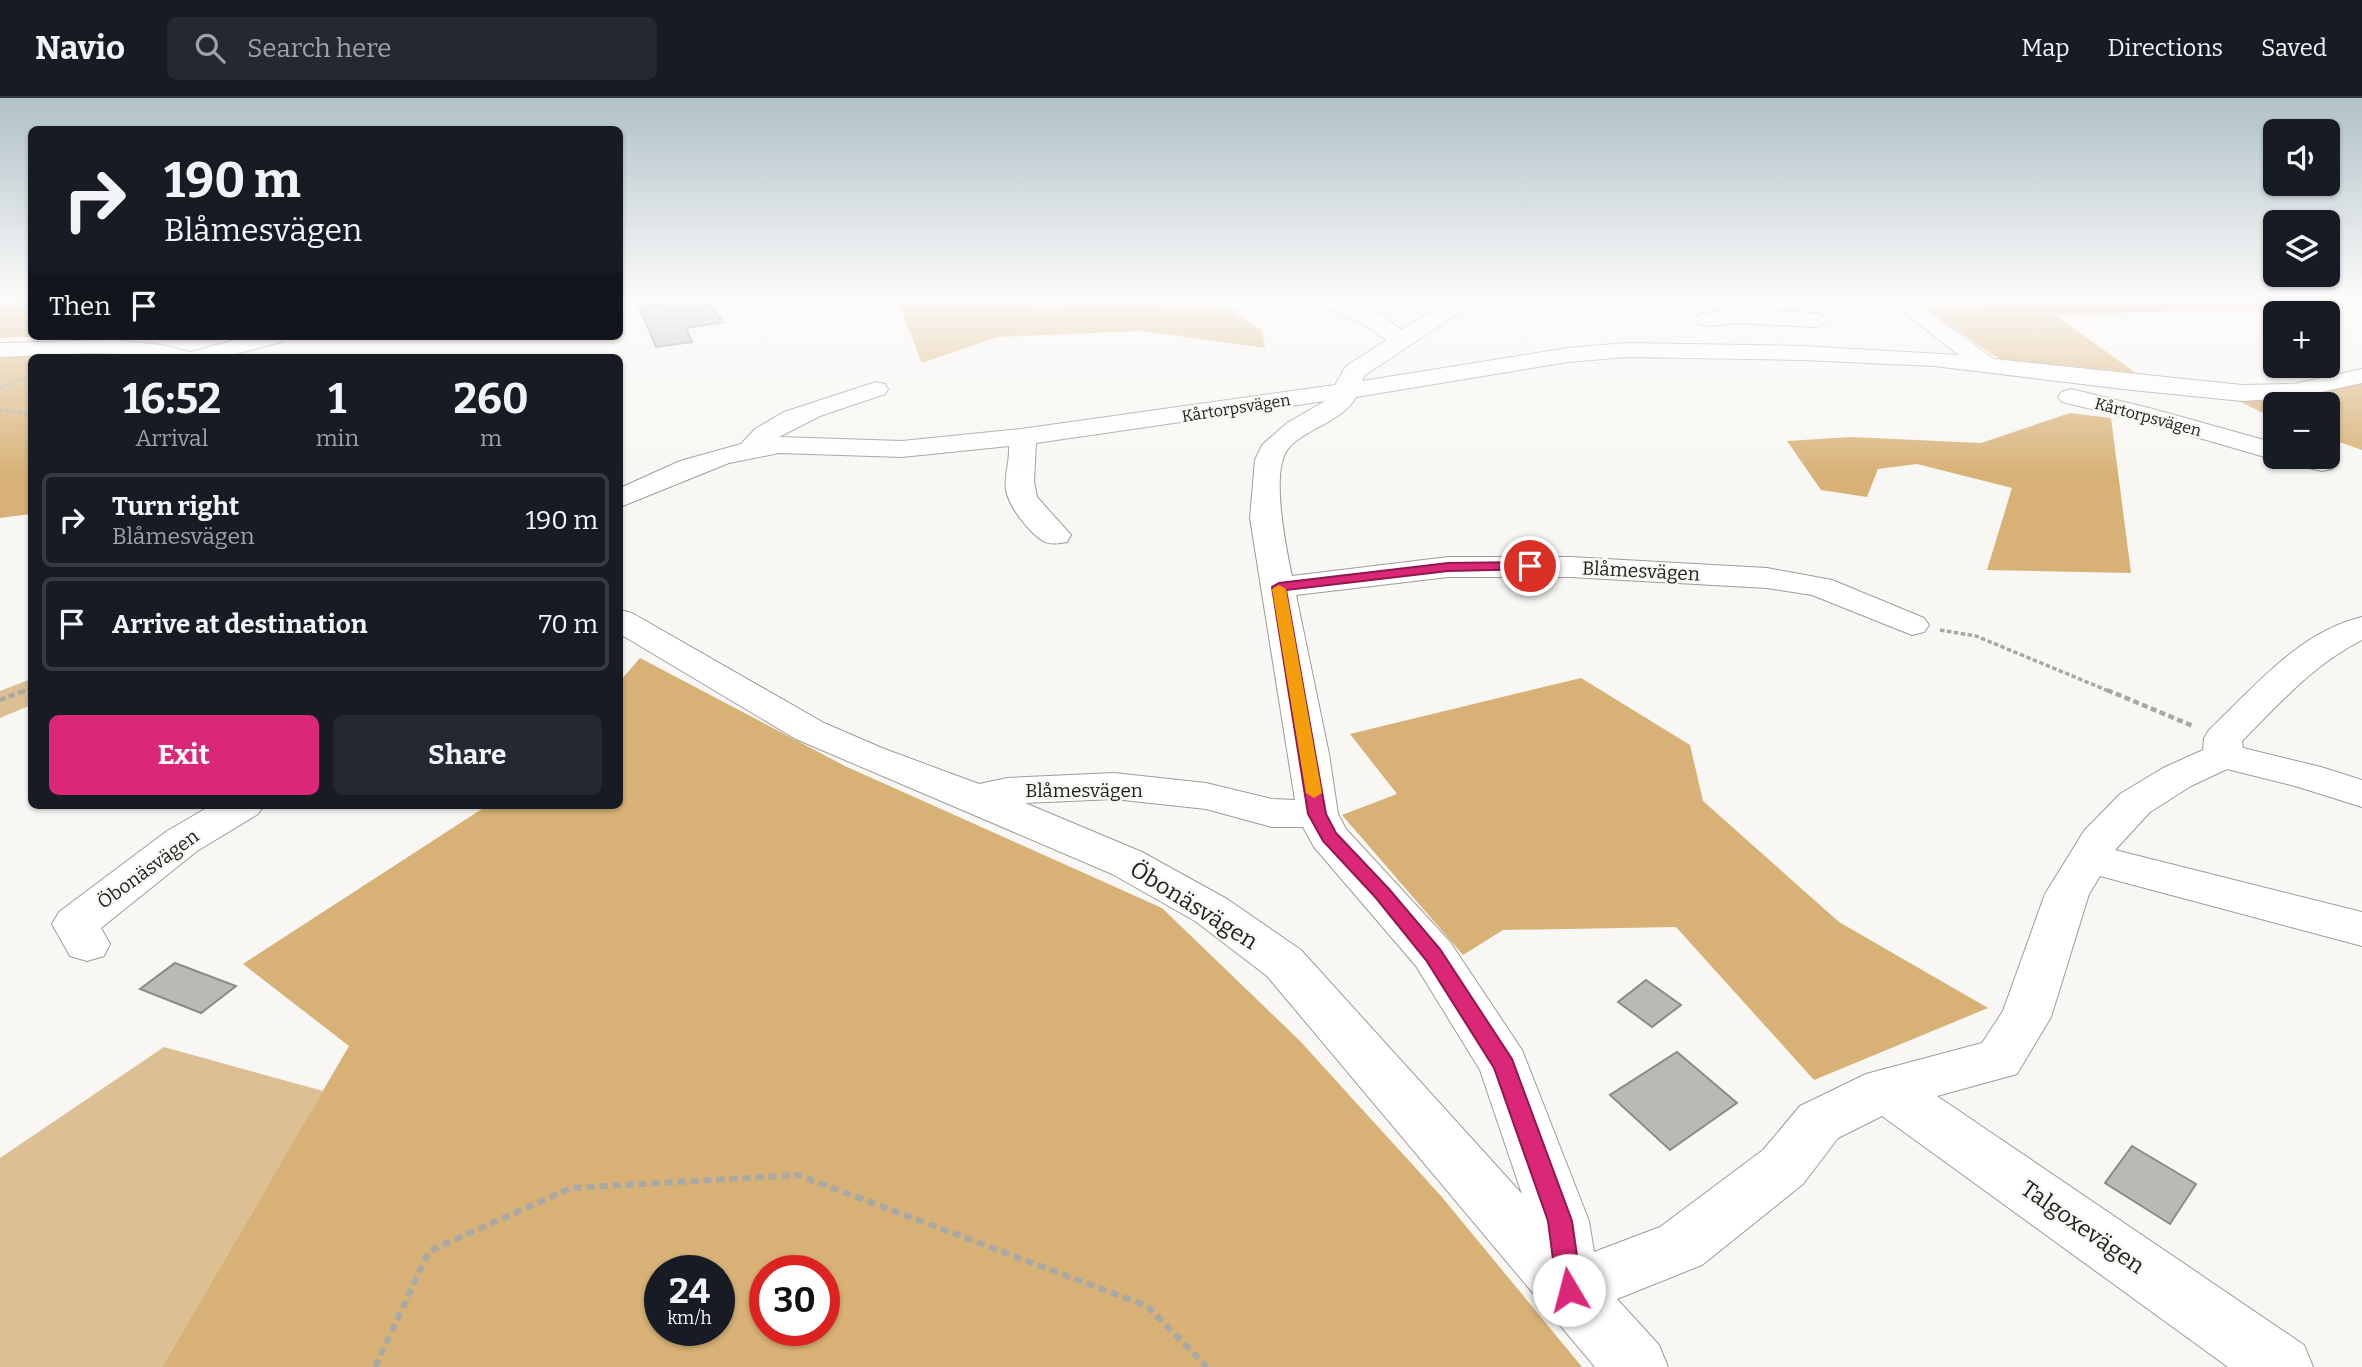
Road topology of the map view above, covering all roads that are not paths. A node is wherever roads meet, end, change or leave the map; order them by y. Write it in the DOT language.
graph roads {
  1 [pos="1373,359"];
  2 [pos="1542,359"];
  3 [pos="1926,359"];
  4 [pos="1979,359"];
  5 [pos="1985,364"];
  6 [pos="2362,376"];
  7 [pos="876,388"];
  8 [pos="1344,391"];
  9 [pos="1021,438"];
  10 [pos="2263,448"];
  11 [pos="751,450"];
  12 [pos="623,497"];
  13 [pos="1056,535"];
  14 [pos="1279,587"];
  15 [pos="623,622"];
  16 [pos="1912,625"];
  17 [pos="2362,627"];
  18 [pos="2223,747"];
  19 [pos="2362,794"];
  20 [pos="976,798"];
  21 [pos="236,809"];
  22 [pos="1317,814"];
  23 [pos="2089,858"];
  24 [pos="2362,929"];
  25 [pos="87,944"];
  26 [pos="1885,1089"];
  27 [pos="1569,1290"];
  28 [pos="1636,1367"];
  29 [pos="2281,1367"];
  1 -- 8 [label="street"];
  2 -- 8 [label="street, Kårtorpsvägen"];
  3 -- 5 [label="street, Kårtorpsvägen"];
  4 -- 5 [label="street, Kårtorpsvägen"];
  5 -- 6 [label="street, Kårtorpsvägen"];
  5 -- 10 [label="street, Kårtorpsvägen"];
  7 -- 11 [label="street"];
  8 -- 9 [label="street, Kårtorpsvägen"];
  8 -- 14 [label="street"];
  9 -- 11 [label="street, Kårtorpsvägen"];
  9 -- 13 [label="street"];
  11 -- 12 [label="street, Kårtorpsvägen"];
  14 -- 16 [label="street, Blåmesvägen"];
  14 -- 22 [label="street"];
  15 -- 20 [label="street, Öbonäsvägen"];
  17 -- 18 [label="street"];
  18 -- 19 [label="street"];
  18 -- 23 [label="street"];
  20 -- 22 [label="street, Blåmesvägen"];
  20 -- 27 [label="street, Öbonäsvägen"];
  21 -- 25 [label="street, Öbonäsvägen"];
  22 -- 27 [label="street"];
  23 -- 24 [label="street"];
  23 -- 26 [label="street"];
  26 -- 27 [label="street"];
  26 -- 29 [label="street, Talgoxevägen"];
  27 -- 28 [label="street, Öbonäsvägen"];
}
